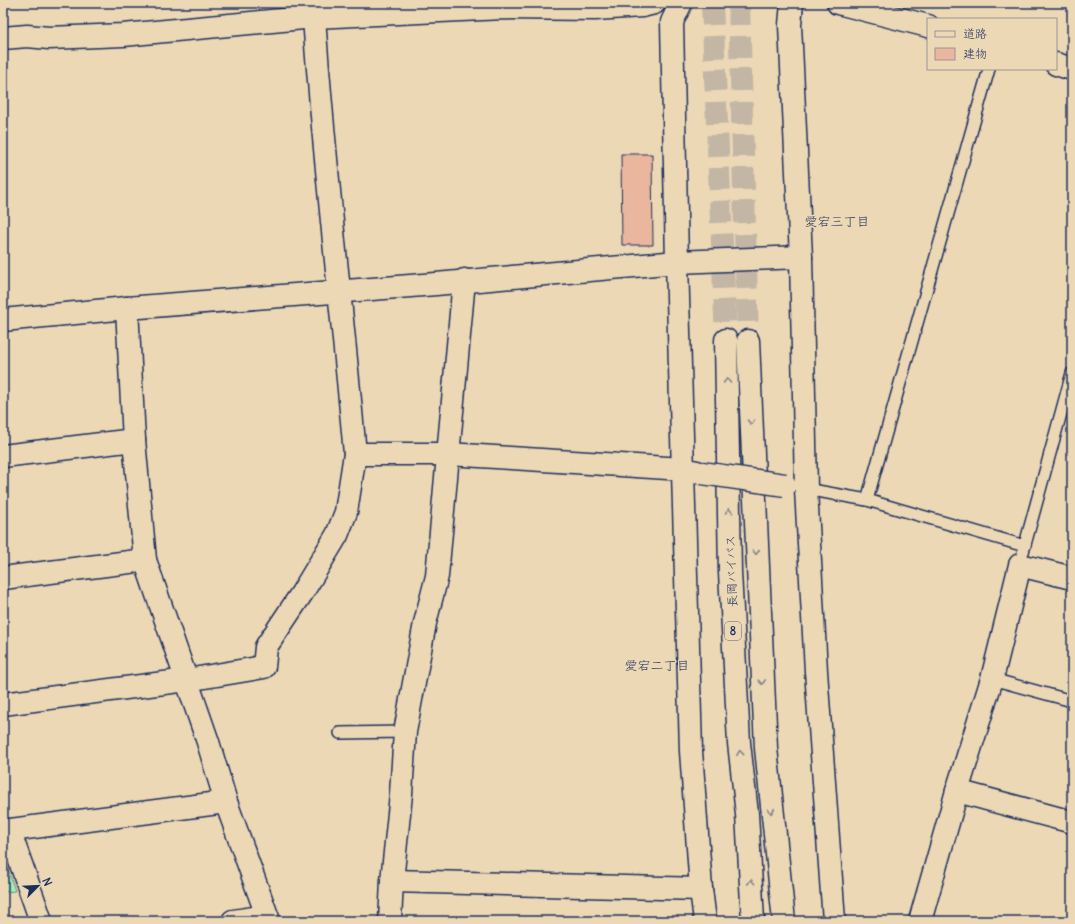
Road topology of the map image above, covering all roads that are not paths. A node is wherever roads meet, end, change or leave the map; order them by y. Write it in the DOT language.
graph roads {
  1 [pos="654,3"];
  2 [pos="680,3"];
  3 [pos="792,3"];
  4 [pos="838,3"];
  5 [pos="314,17"];
  6 [pos="927,26"];
  7 [pos="3,38"];
  8 [pos="1057,64"];
  9 [pos="1072,69"];
  10 [pos="989,70"];
  11 [pos="801,258"];
  12 [pos="676,262"];
  13 [pos="464,280"];
  14 [pos="340,291"];
  15 [pos="127,308"];
  16 [pos="3,320"];
  17 [pos="1072,373"];
  18 [pos="134,440"];
  19 [pos="355,454"];
  20 [pos="448,454"];
  21 [pos="3,456"];
  22 [pos="692,471"];
  23 [pos="806,489"];
  24 [pos="867,500"];
  25 [pos="1023,556"];
  26 [pos="145,560"];
  27 [pos="3,578"];
  28 [pos="1072,578"];
  29 [pos="992,679"];
  30 [pos="187,680"];
  31 [pos="1072,701"];
  32 [pos="3,704"];
  33 [pos="405,732"];
  34 [pos="340,733"];
  35 [pos="957,791"];
  36 [pos="226,802"];
  37 [pos="1072,822"];
  38 [pos="6,830"];
  39 [pos="392,881"];
  40 [pos="701,889"];
  41 [pos="268,918"];
  42 [pos="41,921"];
  43 [pos="233,921"];
  44 [pos="390,921"];
  45 [pos="705,921"];
  46 [pos="753,921"];
  47 [pos="784,921"];
  48 [pos="834,921"];
  49 [pos="920,921"];
  1 -- 5 [label="main road"];
  2 -- 12 [label="main road"];
  3 -- 11 [label="main road"];
  4 -- 6 [label="main road"];
  5 -- 7 [label="main road"];
  5 -- 14 [label="main road"];
  8 -- 9 [label="main road"];
  10 -- 24 [label="lane"];
  11 -- 12 [label="main road"];
  11 -- 23 [label="main road"];
  12 -- 13 [label="main road"];
  12 -- 22 [label="main road"];
  13 -- 14 [label="main road"];
  13 -- 20 [label="main road"];
  14 -- 15 [label="main road"];
  14 -- 19 [label="main road"];
  15 -- 16 [label="main road"];
  15 -- 18 [label="main road"];
  17 -- 25 [label="lane"];
  18 -- 21 [label="main road"];
  18 -- 26 [label="main road"];
  19 -- 20 [label="main road"];
  19 -- 30 [label="main road"];
  20 -- 22 [label="main road"];
  20 -- 33 [label="main road"];
  22 -- 23 [label="main road, bridge"];
  22 -- 40 [label="main road"];
  23 -- 24 [label="lane"];
  23 -- 48 [label="main road"];
  24 -- 25 [label="lane"];
  25 -- 28 [label="main road"];
  25 -- 29 [label="main road"];
  26 -- 27 [label="main road"];
  26 -- 30 [label="main road"];
  29 -- 31 [label="lane"];
  29 -- 35 [label="main road"];
  30 -- 32 [label="main road"];
  30 -- 36 [label="main road"];
  33 -- 34 [label="lane"];
  33 -- 39 [label="main road"];
  35 -- 37 [label="main road"];
  35 -- 49 [label="main road"];
  36 -- 38 [label="main road"];
  36 -- 41 [label="main road"];
  38 -- 42 [label="main road"];
  39 -- 40 [label="main road"];
  39 -- 44 [label="main road"];
  40 -- 45 [label="main road"];
  41 -- 43 [label="main road"];
  46 -- 47 [label="main road, 長岡バイパス / 8, one-way"];
}
